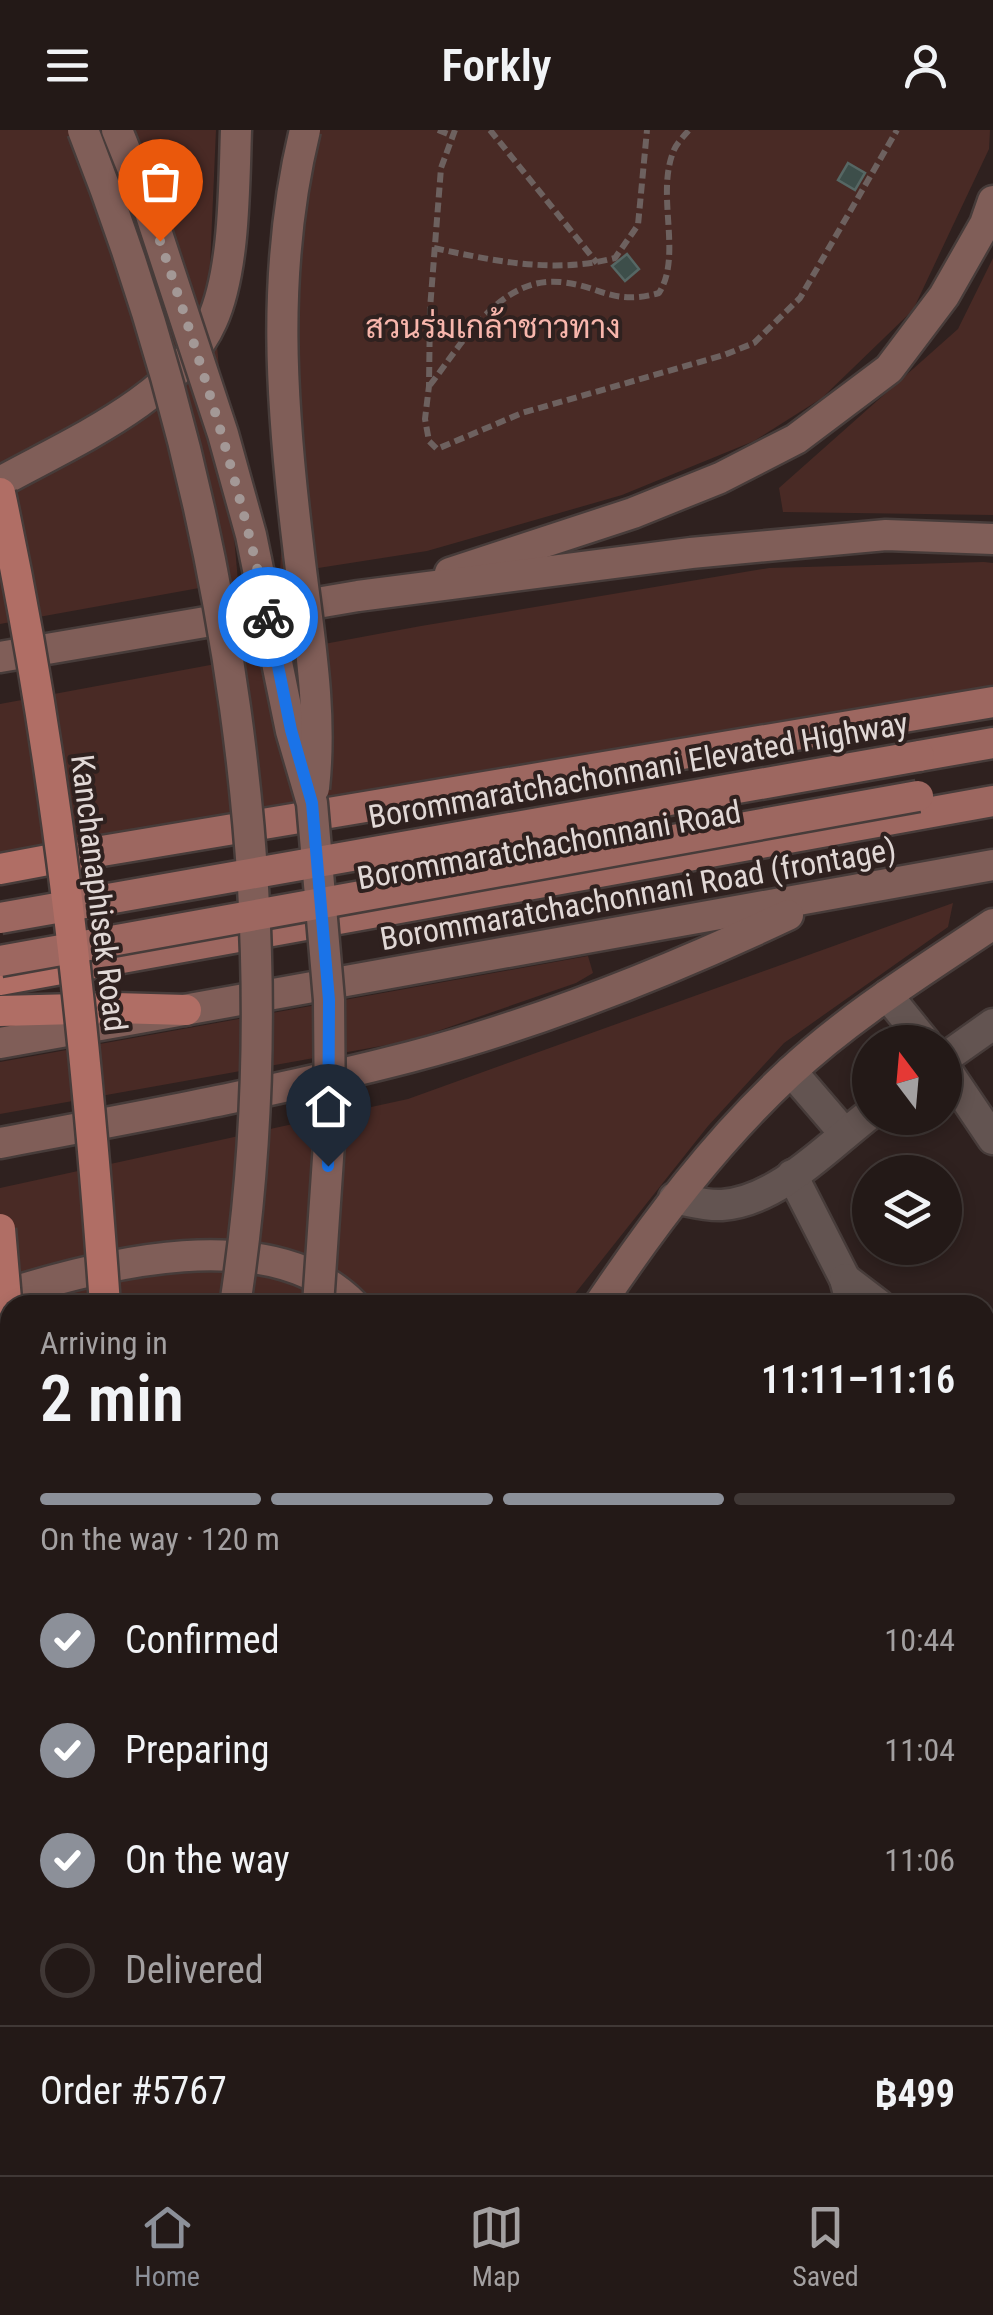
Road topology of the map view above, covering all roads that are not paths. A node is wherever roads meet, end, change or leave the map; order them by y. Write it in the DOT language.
graph roads {
  1 [pos="83,130"];
  2 [pos="117,130"];
  3 [pos="236,130"];
  4 [pos="305,130"];
  5 [pos="993,201"];
  6 [pos="0,482"];
  7 [pos="0,493"];
  8 [pos="993,539"];
  9 [pos="408,590"];
  10 [pos="0,657"];
  11 [pos="993,702"];
  12 [pos="993,742"];
  13 [pos="993,782"];
  14 [pos="993,801"];
  15 [pos="312,803"];
  16 [pos="48,860"];
  17 [pos="993,865"];
  18 [pos="0,869"];
  19 [pos="827,896"];
  20 [pos="0,918"];
  21 [pos="993,924"];
  22 [pos="0,961"];
  23 [pos="62,969"];
  24 [pos="0,980"];
  25 [pos="887,995"];
  26 [pos="186,1010"];
  27 [pos="0,1011"];
  28 [pos="993,1024"];
  29 [pos="911,1025"];
  30 [pos="0,1042"];
  31 [pos="962,1046"];
  32 [pos="791,1071"];
  33 [pos="962,1093"];
  34 [pos="852,1128"];
  35 [pos="844,1134"];
  36 [pos="993,1139"];
  37 [pos="0,1143"];
  38 [pos="792,1174"];
  39 [pos="674,1198"];
  40 [pos="0,1229"];
  41 [pos="849,1292"];
  42 [pos="3,1295"];
  43 [pos="6,1295"];
  44 [pos="104,1295"];
  45 [pos="236,1295"];
  46 [pos="319,1295"];
  47 [pos="344,1295"];
  48 [pos="606,1295"];
  1 -- 45 [label="main road, bridge"];
  2 -- 15 [label="main road, bridge"];
  3 -- 6 [label="main road"];
  4 -- 15 [label="main road, bridge"];
  5 -- 9 [label="main road"];
  7 -- 44 [label="highway, Kanchanaphisek Road, bridge"];
  8 -- 9 [label="main road"];
  9 -- 10 [label="main road"];
  11 -- 16 [label="main road, Borommaratchachonnani Road"];
  12 -- 20 [label="main road, Borommaratchachonnani Elevated Highway, bridge"];
  13 -- 22 [label="main road, bridge"];
  14 -- 23 [label="main road, Borommaratchachonnani Road"];
  15 -- 46 [label="main road, bridge"];
  16 -- 18 [label="highway, Borommaratchachonnani Road"];
  17 -- 19 [label="main road, Borommaratchachonnani Road (frontage)"];
  19 -- 26 [label="main road, Borommaratchachonnani Road (frontage)"];
  19 -- 37 [label="main road"];
  21 -- 25 [label="main road"];
  23 -- 24 [label="highway, Borommaratchachonnani Road"];
  25 -- 29 [label="street"];
  25 -- 32 [label="main road"];
  26 -- 27 [label="highway"];
  26 -- 30 [label="main road, Borommaratchachonnani Road (frontage)"];
  28 -- 31 [label="street"];
  32 -- 35 [label="street"];
  32 -- 39 [label="main road"];
  33 -- 36 [label="street"];
  34 -- 35 [label="street"];
  35 -- 38 [label="street"];
  38 -- 39 [label="street"];
  38 -- 41 [label="street"];
  39 -- 48 [label="main road"];
  40 -- 43 [label="highway, bridge"];
  42 -- 47 [label="main road"];
}
